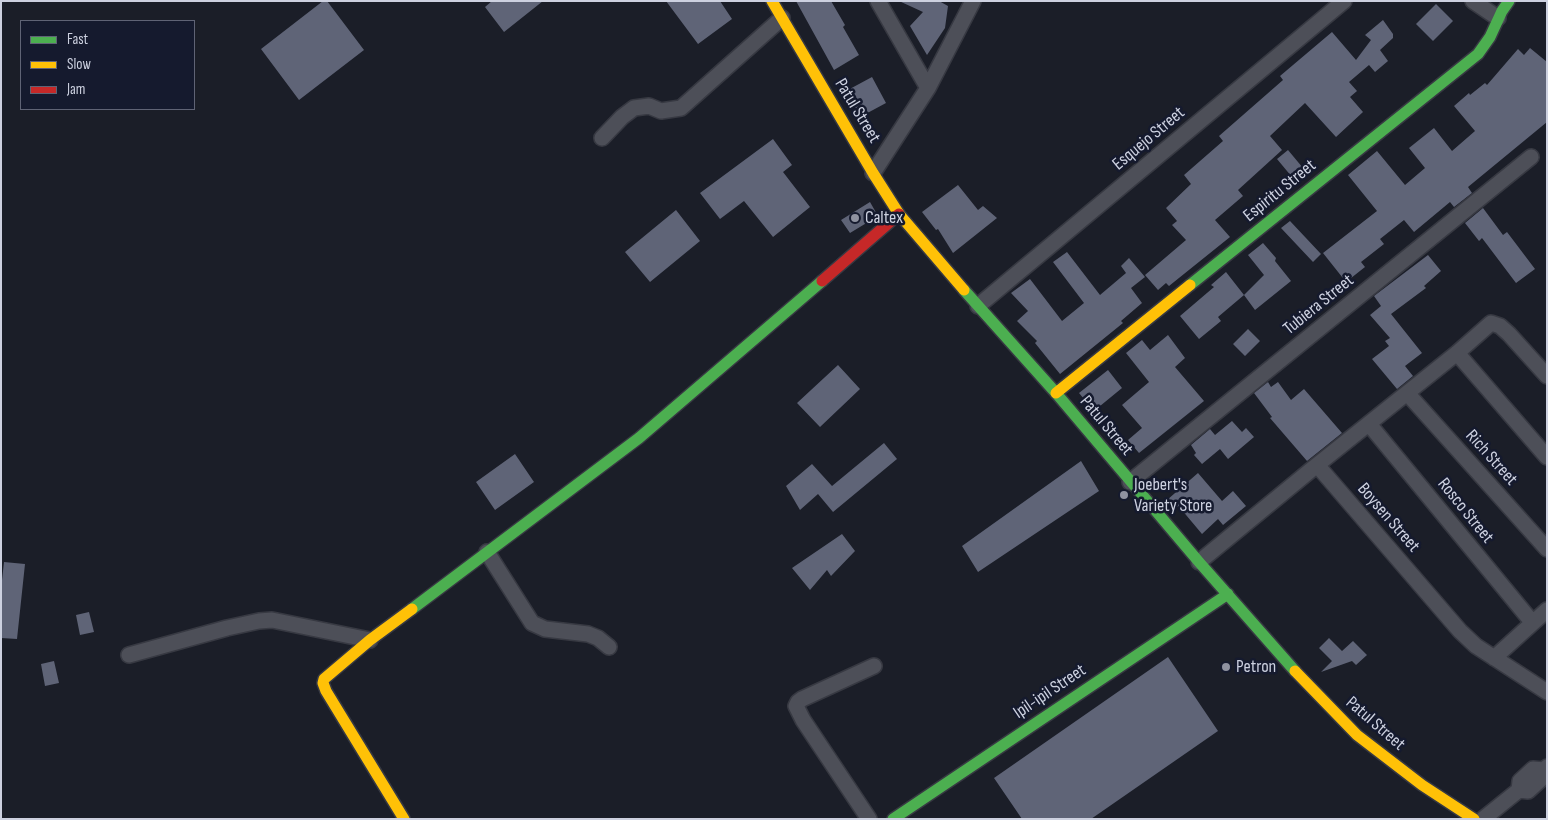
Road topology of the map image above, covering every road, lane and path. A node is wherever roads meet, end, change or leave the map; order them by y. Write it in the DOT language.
graph roads {
  1 [pos="772,1"];
  2 [pos="878,1"];
  3 [pos="973,1"];
  4 [pos="1344,1"];
  5 [pos="1474,1"];
  6 [pos="1509,1"];
  7 [pos="782,18"];
  8 [pos="1498,18"];
  9 [pos="928,88"];
  10 [pos="602,138"];
  11 [pos="1531,158"];
  12 [pos="873,172"];
  13 [pos="899,214"];
  14 [pos="978,306"];
  15 [pos="1457,353"];
  16 [pos="1547,376"];
  17 [pos="1407,393"];
  18 [pos="1056,394"];
  19 [pos="1369,424"];
  20 [pos="1547,457"];
  21 [pos="1317,465"];
  22 [pos="1130,482"];
  23 [pos="1547,549"];
  24 [pos="487,552"];
  25 [pos="1200,562"];
  26 [pos="1228,594"];
  27 [pos="1547,610"];
  28 [pos="1532,622"];
  29 [pos="370,640"];
  30 [pos="609,647"];
  31 [pos="129,655"];
  32 [pos="1494,658"];
  33 [pos="874,666"];
  34 [pos="1546,690"];
  35 [pos="1545,769"];
  36 [pos="404,819"];
  37 [pos="869,819"];
  38 [pos="893,819"];
  39 [pos="1474,819"];
  40 [pos="1483,819"];
  1 -- 7 [label="street, Patul Street"];
  2 -- 9 [label="street"];
  3 -- 9 [label="street"];
  4 -- 14 [label="street, Esquejo Street"];
  5 -- 8 [label="street"];
  6 -- 8 [label="street, Espiritu Street"];
  7 -- 10 [label="street"];
  7 -- 12 [label="street, Patul Street"];
  8 -- 18 [label="street, Espiritu Street"];
  9 -- 12 [label="street"];
  11 -- 22 [label="street, Tubiera Street"];
  12 -- 13 [label="street, Patul Street"];
  13 -- 14 [label="street, Patul Street"];
  13 -- 24 [label="street"];
  14 -- 18 [label="street, Patul Street"];
  15 -- 16 [label="street"];
  15 -- 17 [label="street"];
  15 -- 20 [label="street"];
  17 -- 19 [label="street"];
  17 -- 23 [label="street, Rich Street"];
  18 -- 22 [label="street, Patul Street"];
  19 -- 21 [label="street"];
  19 -- 28 [label="street, Rosco Street"];
  21 -- 25 [label="street"];
  21 -- 32 [label="street, Boysen Street"];
  22 -- 25 [label="street, Patul Street"];
  24 -- 29 [label="street"];
  24 -- 30 [label="street"];
  25 -- 26 [label="street, Patul Street"];
  26 -- 38 [label="street, Ipil-ipil Street"];
  26 -- 39 [label="street, Patul Street"];
  27 -- 28 [label="street"];
  28 -- 32 [label="street"];
  29 -- 31 [label="street"];
  29 -- 36 [label="street"];
  32 -- 34 [label="street, Boysen Street"];
  33 -- 37 [label="street"];
  35 -- 40 [label="street"];
}
